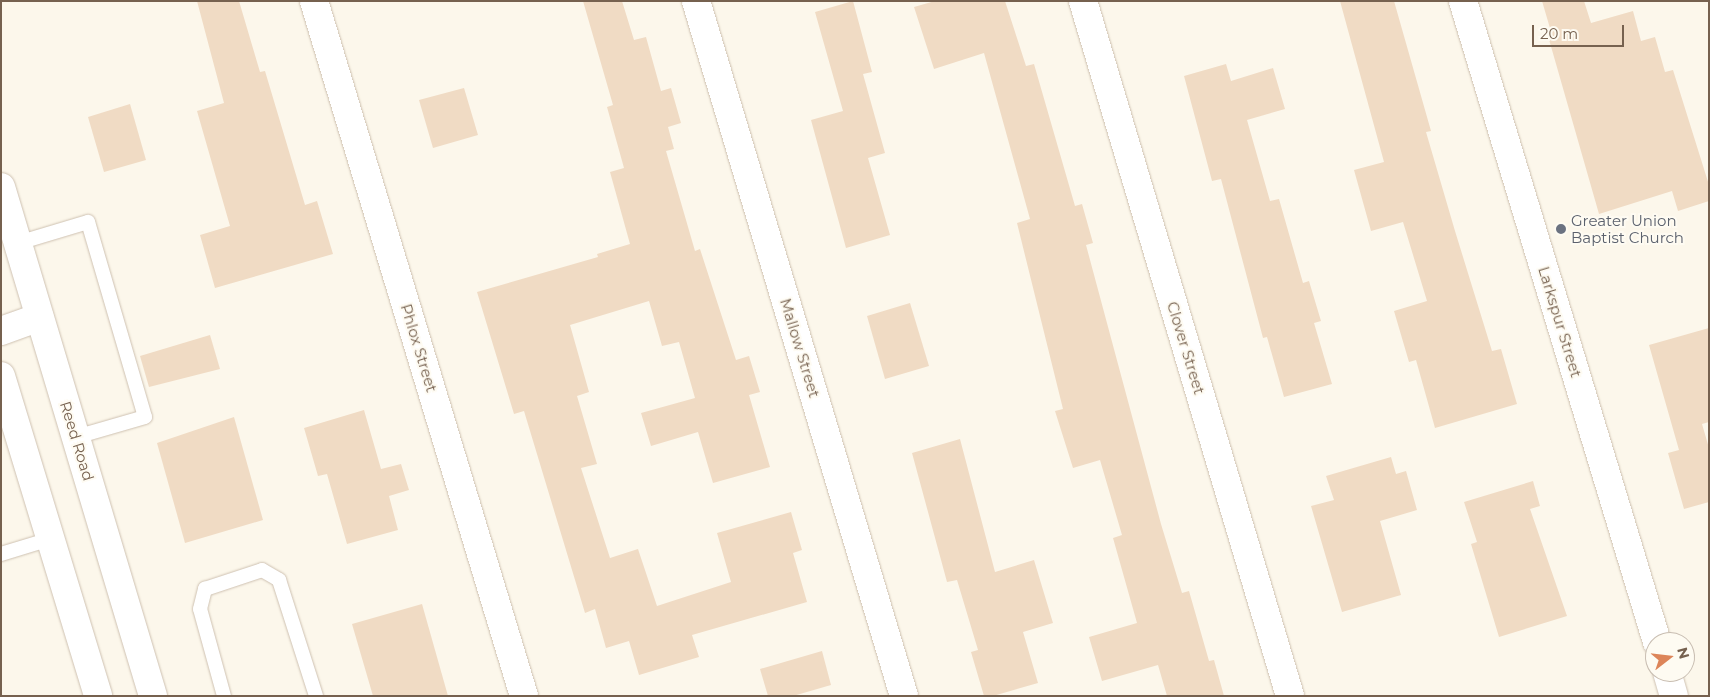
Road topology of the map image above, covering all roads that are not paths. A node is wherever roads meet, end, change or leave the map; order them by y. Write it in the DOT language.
graph roads {
  1 [pos="314,1"];
  2 [pos="696,1"];
  3 [pos="1083,1"];
  4 [pos="1463,1"];
  5 [pos="1,187"];
  6 [pos="18,243"];
  7 [pos="40,317"];
  8 [pos="1,331"];
  9 [pos="1,376"];
  10 [pos="76,437"];
  11 [pos="50,539"];
  12 [pos="1,554"];
  13 [pos="1655,632"];
  14 [pos="1670,682"];
  15 [pos="98,696"];
  16 [pos="153,696"];
  17 [pos="224,696"];
  18 [pos="316,696"];
  19 [pos="524,696"];
  20 [pos="904,696"];
  21 [pos="1290,696"];
  22 [pos="1674,696"];
  1 -- 19 [label="street, Phlox Street"];
  2 -- 20 [label="street, Mallow Street"];
  3 -- 21 [label="street, Clover Street"];
  4 -- 13 [label="street, Larkspur Street"];
  5 -- 6 [label="street, Reed Road"];
  6 -- 7 [label="street, Reed Road"];
  6 -- 10 [label="lane"];
  7 -- 8 [label="street"];
  7 -- 10 [label="street, Reed Road"];
  9 -- 11 [label="street"];
  10 -- 16 [label="street, Reed Road"];
  11 -- 12 [label="lane"];
  11 -- 15 [label="street"];
  14 -- 22 [label="street"];
  17 -- 18 [label="lane"];
}
